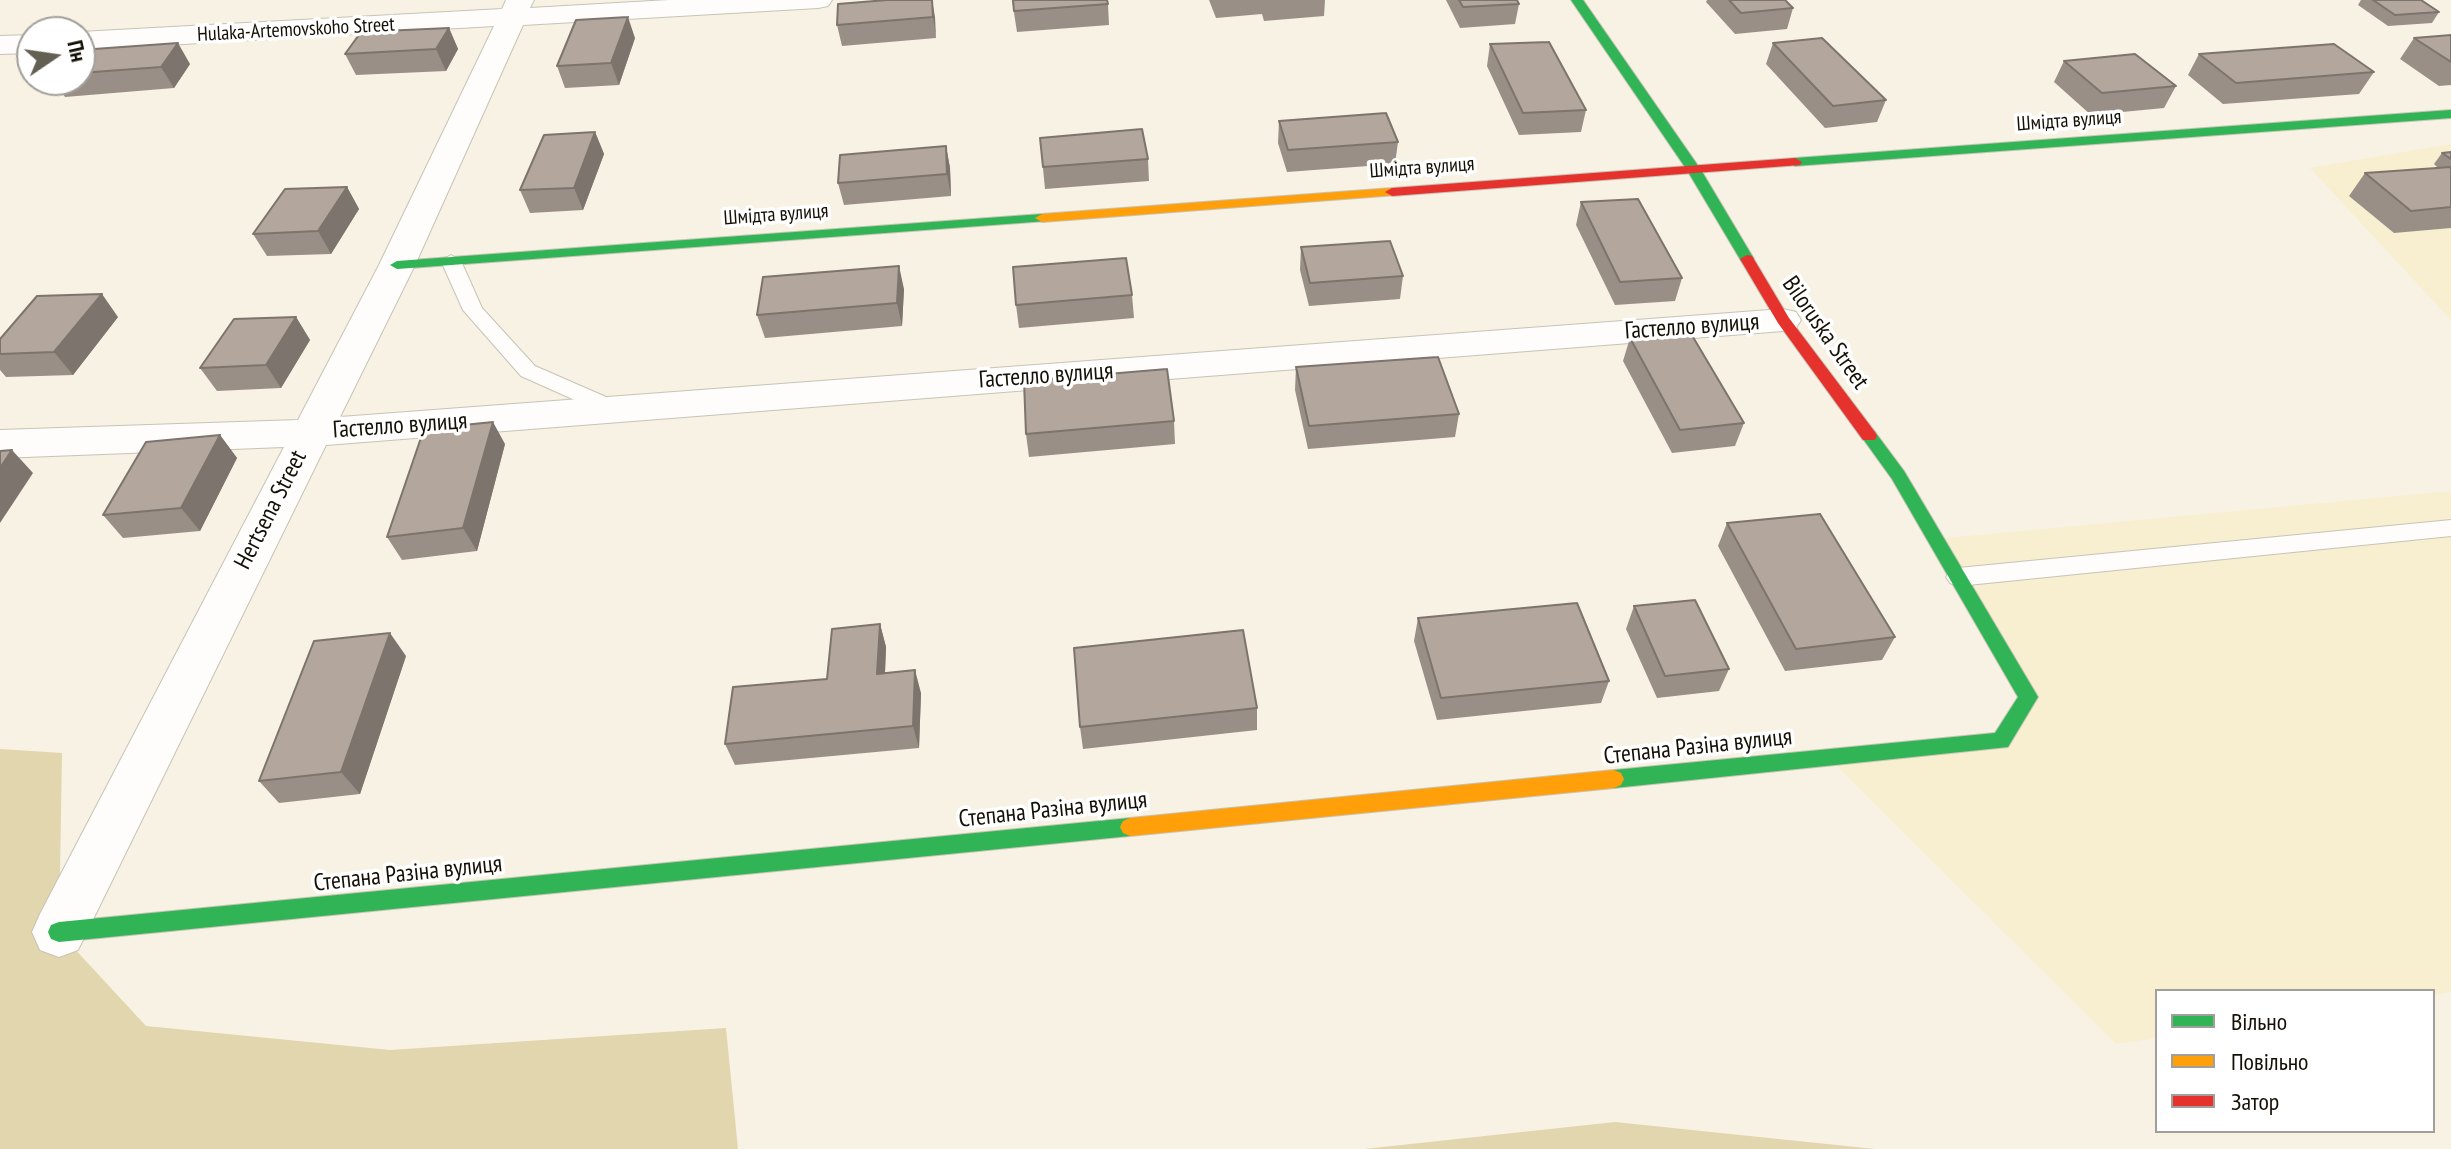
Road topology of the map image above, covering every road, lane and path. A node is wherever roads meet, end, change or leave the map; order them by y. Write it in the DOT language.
graph roads {
  1 [pos="818,0"];
  2 [pos="1577,0"];
  3 [pos="516,9"];
  4 [pos="96,40"];
  5 [pos="2451,114"];
  6 [pos="1694,170"];
  7 [pos="451,261"];
  8 [pos="397,265"];
  9 [pos="1783,320"];
  10 [pos="614,409"];
  11 [pos="310,433"];
  12 [pos="0,444"];
  13 [pos="2451,528"];
  14 [pos="1958,577"];
  15 [pos="2028,697"];
  16 [pos="59,932"];
  1 -- 3 [label="street, Hulaka-Artemovskoho Street"];
  2 -- 6 [label="street, Biloruska Street"];
  3 -- 4 [label="street, Hulaka-Artemovskoho Street"];
  3 -- 8 [label="street, Hertsena Street"];
  5 -- 6 [label="street, Шмідта вулиця"];
  6 -- 7 [label="street, Шмідта вулиця"];
  6 -- 9 [label="street, Biloruska Street"];
  7 -- 8 [label="street, Шмідта вулиця"];
  7 -- 10 [label="lane"];
  8 -- 11 [label="street, Hertsena Street"];
  9 -- 10 [label="street, Гастелло вулиця"];
  9 -- 14 [label="street, Biloruska Street"];
  10 -- 11 [label="street, Гастелло вулиця"];
  11 -- 12 [label="street"];
  11 -- 16 [label="street, Hertsena Street"];
  13 -- 14 [label="lane"];
  14 -- 15 [label="street, Biloruska Street"];
  15 -- 16 [label="street, Степана Разіна вулиця"];
}
